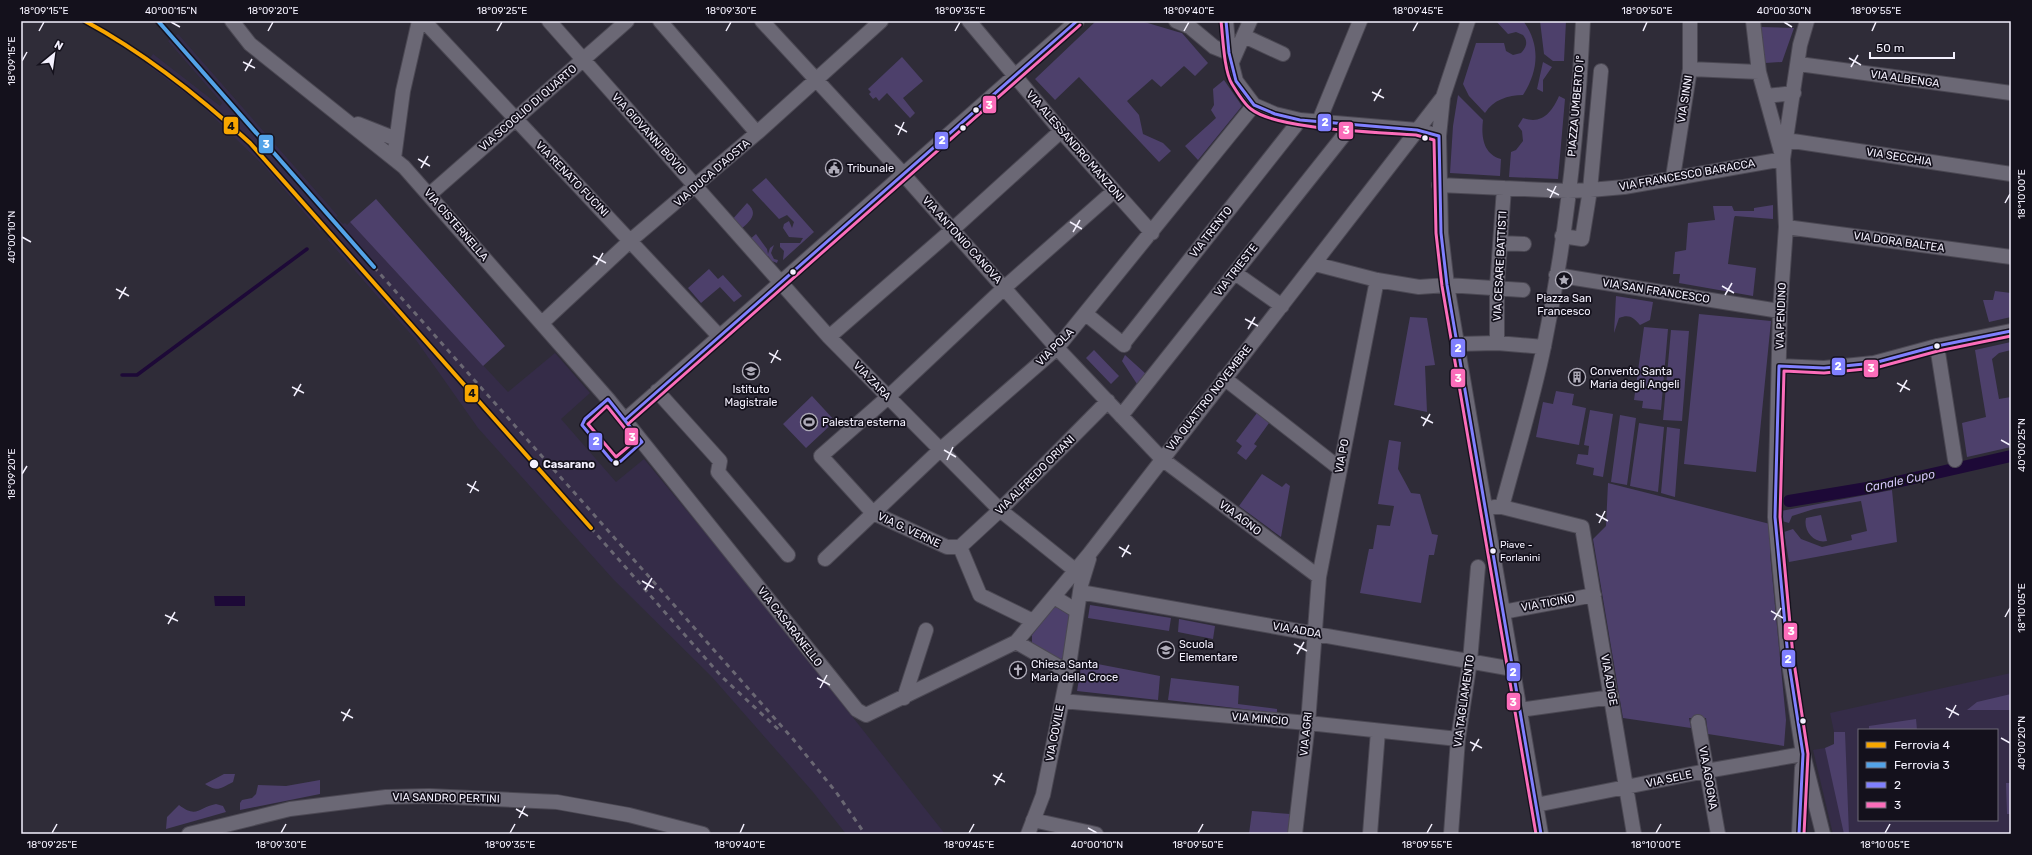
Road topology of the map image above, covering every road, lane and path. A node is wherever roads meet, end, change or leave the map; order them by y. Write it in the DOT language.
graph roads {
  1 [pos="232,21"];
  2 [pos="419,21"];
  3 [pos="424,21"];
  4 [pos="549,21"];
  5 [pos="627,21"];
  6 [pos="660,21"];
  7 [pos="762,21"];
  8 [pos="969,21"];
  9 [pos="1077,21"];
  10 [pos="1176,21"];
  11 [pos="1226,21"];
  12 [pos="1250,21"];
  13 [pos="1360,21"];
  14 [pos="1468,21"];
  15 [pos="1583,21"];
  16 [pos="1690,21"];
  17 [pos="1753,21"];
  18 [pos="1807,21"];
  19 [pos="872,24"];
  20 [pos="1244,36"];
  21 [pos="1283,54"];
  22 [pos="1230,57"];
  23 [pos="583,60"];
  24 [pos="1799,64"];
  25 [pos="1690,69"];
  26 [pos="1601,71"];
  27 [pos="1759,72"];
  28 [pos="1016,76"];
  29 [pos="815,80"];
  30 [pos="1794,93"];
  31 [pos="2011,93"];
  32 [pos="1766,96"];
  33 [pos="1443,97"];
  34 [pos="1254,105"];
  35 [pos="344,119"];
  36 [pos="515,120"];
  37 [pos="1300,120"];
  38 [pos="1319,121"];
  39 [pos="1352,125"];
  40 [pos="1417,130"];
  41 [pos="1061,131"];
  42 [pos="757,133"];
  43 [pos="1439,136"];
  44 [pos="396,139"];
  45 [pos="1786,140"];
  46 [pos="394,158"];
  47 [pos="1783,159"];
  48 [pos="2011,174"];
  49 [pos="904,175"];
  50 [pos="1673,177"];
  51 [pos="1439,185"];
  52 [pos="696,187"];
  53 [pos="1504,188"];
  54 [pos="1590,190"];
  55 [pos="1114,191"];
  56 [pos="1568,191"];
  57 [pos="429,195"];
  58 [pos="1786,227"];
  59 [pos="952,230"];
  60 [pos="1152,232"];
  61 [pos="1562,236"];
  62 [pos="631,240"];
  63 [pos="1500,243"];
  64 [pos="1524,244"];
  65 [pos="2011,258"];
  66 [pos="1315,264"];
  67 [pos="1234,272"];
  68 [pos="1556,275"];
  69 [pos="1377,280"];
  70 [pos="780,282"];
  71 [pos="1448,285"];
  72 [pos="1497,287"];
  73 [pos="1004,288"];
  74 [pos="1523,290"];
  75 [pos="1282,306"];
  76 [pos="1780,311"];
  77 [pos="1086,314"];
  78 [pos="542,323"];
  79 [pos="2011,331"];
  80 [pos="719,336"];
  81 [pos="829,337"];
  82 [pos="1497,343"];
  83 [pos="1458,344"];
  84 [pos="1937,346"];
  85 [pos="1544,347"];
  86 [pos="1057,348"];
  87 [pos="1779,366"];
  88 [pos="1224,378"];
  89 [pos="657,391"];
  90 [pos="887,398"];
  91 [pos="1108,401"];
  92 [pos="1121,416"];
  93 [pos="625,420"];
  94 [pos="642,442"];
  95 [pos="941,449"];
  96 [pos="1162,459"];
  97 [pos="1956,460"];
  98 [pos="1339,468"];
  99 [pos="1485,507"];
  100 [pos="1502,507"];
  101 [pos="1000,510"];
  102 [pos="873,513"];
  103 [pos="960,547"];
  104 [pos="1090,553"];
  105 [pos="788,555"];
  106 [pos="825,559"];
  107 [pos="1478,567"];
  108 [pos="1076,571"];
  109 [pos="1319,577"];
  110 [pos="1080,592"];
  111 [pos="1594,595"];
  112 [pos="1054,597"];
  113 [pos="1077,611"];
  114 [pos="1503,612"];
  115 [pos="1033,621"];
  116 [pos="926,630"];
  117 [pos="1314,633"];
  118 [pos="1016,642"];
  119 [pos="1470,661"];
  120 [pos="1513,668"];
  121 [pos="1068,672"];
  122 [pos="1612,697"];
  123 [pos="904,698"];
  124 [pos="1062,701"];
  125 [pos="1520,710"];
  126 [pos="1698,722"];
  127 [pos="1308,723"];
  128 [pos="1378,731"];
  129 [pos="1458,739"];
  130 [pos="1803,754"];
  131 [pos="1706,771"];
  132 [pos="1627,788"];
  133 [pos="1536,805"];
  134 [pos="1039,826"];
  135 [pos="189,834"];
  136 [pos="703,834"];
  137 [pos="1028,834"];
  138 [pos="1096,834"];
  139 [pos="1295,834"];
  140 [pos="1370,834"];
  141 [pos="1451,834"];
  142 [pos="1541,834"];
  143 [pos="1634,834"];
  144 [pos="1718,834"];
  145 [pos="1799,834"];
  146 [pos="1823,834"];
  1 -- 35 [label="street, VIA CISTERNELLA"];
  2 -- 44 [label="street"];
  3 -- 36 [label="street, VIA RENATO FUCINI"];
  4 -- 23 [label="street, VIA GIOVANNI BOVIO"];
  5 -- 23 [label="street, VIA SCOGLIO DI QUARTO"];
  6 -- 42 [label="street"];
  7 -- 29 [label="street, VIA ANTONIO CANOVA"];
  8 -- 28 [label="street, VIA ALESSANDRO MANZONI"];
  9 -- 28 [label="street"];
  10 -- 22 [label="street"];
  11 -- 22 [label="street"];
  12 -- 20 [label="street"];
  13 -- 38 [label="street"];
  14 -- 33 [label="street"];
  15 -- 56 [label="street, PIAZZA UMBERTO I°"];
  16 -- 25 [label="street, VIA SINNI"];
  17 -- 27 [label="street"];
  18 -- 24 [label="street, VIA PENDINO"];
  19 -- 29 [label="street, VIA DUCA D'AOSTA"];
  20 -- 21 [label="street"];
  20 -- 22 [label="street"];
  22 -- 34 [label="street"];
  23 -- 36 [label="street, VIA SCOGLIO DI QUARTO"];
  23 -- 52 [label="street, VIA GIOVANNI BOVIO"];
  24 -- 30 [label="street, VIA PENDINO"];
  24 -- 31 [label="street, VIA ALBENGA"];
  25 -- 27 [label="street"];
  25 -- 50 [label="street, VIA SINNI"];
  26 -- 54 [label="street, PIAZZA UMBERTO I°"];
  27 -- 32 [label="street"];
  28 -- 41 [label="street, VIA ALESSANDRO MANZONI"];
  28 -- 49 [label="street"];
  29 -- 42 [label="street, VIA DUCA D'AOSTA"];
  29 -- 49 [label="street, VIA ANTONIO CANOVA"];
  30 -- 32 [label="street"];
  30 -- 45 [label="street, VIA PENDINO"];
  32 -- 47 [label="street"];
  33 -- 40 [label="street"];
  33 -- 43 [label="street"];
  34 -- 37 [label="street"];
  34 -- 60 [label="street, VIA POLA"];
  35 -- 44 [label="street"];
  35 -- 46 [label="street, VIA CISTERNELLA"];
  36 -- 57 [label="street, VIA SCOGLIO DI QUARTO"];
  36 -- 62 [label="street, VIA RENATO FUCINI"];
  37 -- 38 [label="street"];
  37 -- 77 [label="street, VIA TRENTO"];
  38 -- 39 [label="street"];
  39 -- 40 [label="street"];
  39 -- 67 [label="street, VIA TRIESTE"];
  40 -- 43 [label="street"];
  40 -- 66 [label="street, VIA QUATTRO NOVEMBRE"];
  41 -- 55 [label="street, VIA ALESSANDRO MANZONI"];
  41 -- 59 [label="street"];
  42 -- 52 [label="street, VIA DUCA D'AOSTA"];
  43 -- 51 [label="street"];
  44 -- 46 [label="street"];
  45 -- 47 [label="street, VIA PENDINO"];
  45 -- 48 [label="street, VIA SECCHIA"];
  46 -- 57 [label="street, VIA CISTERNELLA"];
  47 -- 50 [label="street, VIA FRANCESCO BARACCA"];
  47 -- 58 [label="street, VIA PENDINO"];
  49 -- 59 [label="street, VIA ANTONIO CANOVA"];
  49 -- 70 [label="street"];
  50 -- 54 [label="street, VIA FRANCESCO BARACCA"];
  51 -- 53 [label="street"];
  51 -- 71 [label="street"];
  52 -- 62 [label="street, VIA DUCA D'AOSTA"];
  52 -- 70 [label="street, VIA GIOVANNI BOVIO"];
  53 -- 56 [label="street"];
  53 -- 63 [label="street, VIA CESARE BATTISTI"];
  54 -- 56 [label="street"];
  54 -- 61 [label="street"];
  55 -- 60 [label="street, VIA ALESSANDRO MANZONI"];
  55 -- 73 [label="street"];
  56 -- 61 [label="street"];
  57 -- 78 [label="street, VIA CISTERNELLA"];
  58 -- 65 [label="street, VIA DORA BALTEA"];
  58 -- 76 [label="street, VIA PENDINO"];
  59 -- 73 [label="street, VIA ANTONIO CANOVA"];
  59 -- 81 [label="street"];
  60 -- 77 [label="street, VIA POLA"];
  61 -- 68 [label="street"];
  62 -- 78 [label="street, VIA DUCA D'AOSTA"];
  62 -- 80 [label="street, VIA RENATO FUCINI"];
  63 -- 64 [label="street"];
  63 -- 72 [label="street, VIA CESARE BATTISTI"];
  66 -- 69 [label="street"];
  66 -- 75 [label="street, VIA QUATTRO NOVEMBRE"];
  67 -- 75 [label="street"];
  67 -- 92 [label="street, VIA TRIESTE"];
  68 -- 76 [label="street, VIA SAN FRANCESCO"];
  68 -- 85 [label="street"];
  69 -- 71 [label="street"];
  69 -- 98 [label="street, VIA PO"];
  70 -- 80 [label="street"];
  70 -- 81 [label="street, VIA ZARA"];
  71 -- 72 [label="street"];
  71 -- 83 [label="street"];
  72 -- 74 [label="street"];
  72 -- 82 [label="street, VIA CESARE BATTISTI"];
  73 -- 86 [label="street, VIA ANTONIO CANOVA"];
  73 -- 90 [label="street"];
  75 -- 88 [label="street, VIA QUATTRO NOVEMBRE"];
  76 -- 87 [label="street, VIA PENDINO"];
  77 -- 86 [label="street, VIA POLA"];
  78 -- 93 [label="street, VIA CISTERNELLA"];
  79 -- 84 [label="street"];
  80 -- 89 [label="street"];
  81 -- 90 [label="street, VIA ZARA"];
  82 -- 83 [label="street"];
  82 -- 85 [label="street"];
  83 -- 99 [label="street"];
  84 -- 87 [label="street"];
  84 -- 97 [label="street"];
  85 -- 100 [label="street"];
  86 -- 91 [label="street, VIA ANTONIO CANOVA"];
  86 -- 95 [label="street, VIA POLA"];
  87 -- 130 [label="street, VIA PENDINO"];
  88 -- 96 [label="street, VIA QUATTRO NOVEMBRE"];
  88 -- 98 [label="street"];
  89 -- 93 [label="street"];
  89 -- 105 [label="street"];
  90 -- 95 [label="street, VIA ZARA"];
  90 -- 102 [label="street, VIA G. VERNE"];
  91 -- 92 [label="street, VIA ANTONIO CANOVA"];
  91 -- 101 [label="street, VIA ALFREDO ORIANI"];
  92 -- 96 [label="street, VIA ANTONIO CANOVA"];
  93 -- 94 [label="street, VIA CISTERNELLA"];
  94 -- 123 [label="street, VIA CASARANELLO"];
  95 -- 101 [label="street, VIA ZARA"];
  95 -- 102 [label="street, VIA POLA"];
  96 -- 104 [label="street, VIA QUATTRO NOVEMBRE"];
  96 -- 109 [label="street, VIA AGNO"];
  98 -- 109 [label="street, VIA PO"];
  99 -- 100 [label="street"];
  99 -- 114 [label="street"];
  100 -- 111 [label="street, VIA ADIGE"];
  101 -- 103 [label="street, VIA ALFREDO ORIANI"];
  101 -- 108 [label="street, VIA ZARA"];
  102 -- 103 [label="street, VIA G. VERNE"];
  102 -- 106 [label="street, VIA POLA"];
  103 -- 115 [label="street"];
  104 -- 108 [label="street, VIA QUATTRO NOVEMBRE"];
  104 -- 110 [label="street, VIA QUATTRO NOVEMBRE"];
  107 -- 119 [label="street, VIA TAGLIAMENTO"];
  108 -- 112 [label="street, VIA QUATTRO NOVEMBRE"];
  109 -- 117 [label="street, VIA PO"];
  110 -- 113 [label="street, VIA QUATTRO NOVEMBRE"];
  110 -- 117 [label="street, VIA ADDA"];
  111 -- 114 [label="street, VIA TICINO"];
  111 -- 122 [label="street, VIA ADIGE"];
  112 -- 113 [label="street"];
  112 -- 115 [label="street, VIA QUATTRO NOVEMBRE"];
  113 -- 121 [label="street, VIA COVILE"];
  114 -- 120 [label="street"];
  115 -- 118 [label="street, VIA QUATTRO NOVEMBRE"];
  116 -- 123 [label="street"];
  117 -- 119 [label="street, VIA ADDA"];
  117 -- 127 [label="street, VIA AGRI"];
  118 -- 121 [label="street"];
  118 -- 123 [label="street, VIA CASARANELLO"];
  119 -- 120 [label="street, VIA ADDA"];
  119 -- 129 [label="street, VIA TAGLIAMENTO"];
  120 -- 125 [label="street"];
  121 -- 124 [label="street, VIA COVILE"];
  122 -- 125 [label="street"];
  122 -- 132 [label="street, VIA ADIGE"];
  124 -- 127 [label="street, VIA MINCIO"];
  124 -- 134 [label="street, VIA COVILE"];
  125 -- 133 [label="street"];
  126 -- 131 [label="street, VIA AGOGNA"];
  127 -- 128 [label="street, VIA MINCIO"];
  127 -- 139 [label="street, VIA AGRI"];
  128 -- 129 [label="street, VIA MINCIO"];
  128 -- 140 [label="street"];
  129 -- 141 [label="street, VIA TAGLIAMENTO"];
  130 -- 131 [label="street, VIA SELE"];
  130 -- 145 [label="street, VIA PENDINO"];
  130 -- 146 [label="street, VIA PENDINO"];
  131 -- 132 [label="street, VIA SELE"];
  131 -- 144 [label="street, VIA AGOGNA"];
  132 -- 133 [label="street, VIA SELE"];
  132 -- 143 [label="street, VIA ADIGE"];
  133 -- 142 [label="street"];
  134 -- 137 [label="street, VIA COVILE"];
  134 -- 138 [label="street"];
  135 -- 136 [label="street, VIA SANDRO PERTINI"];
}
